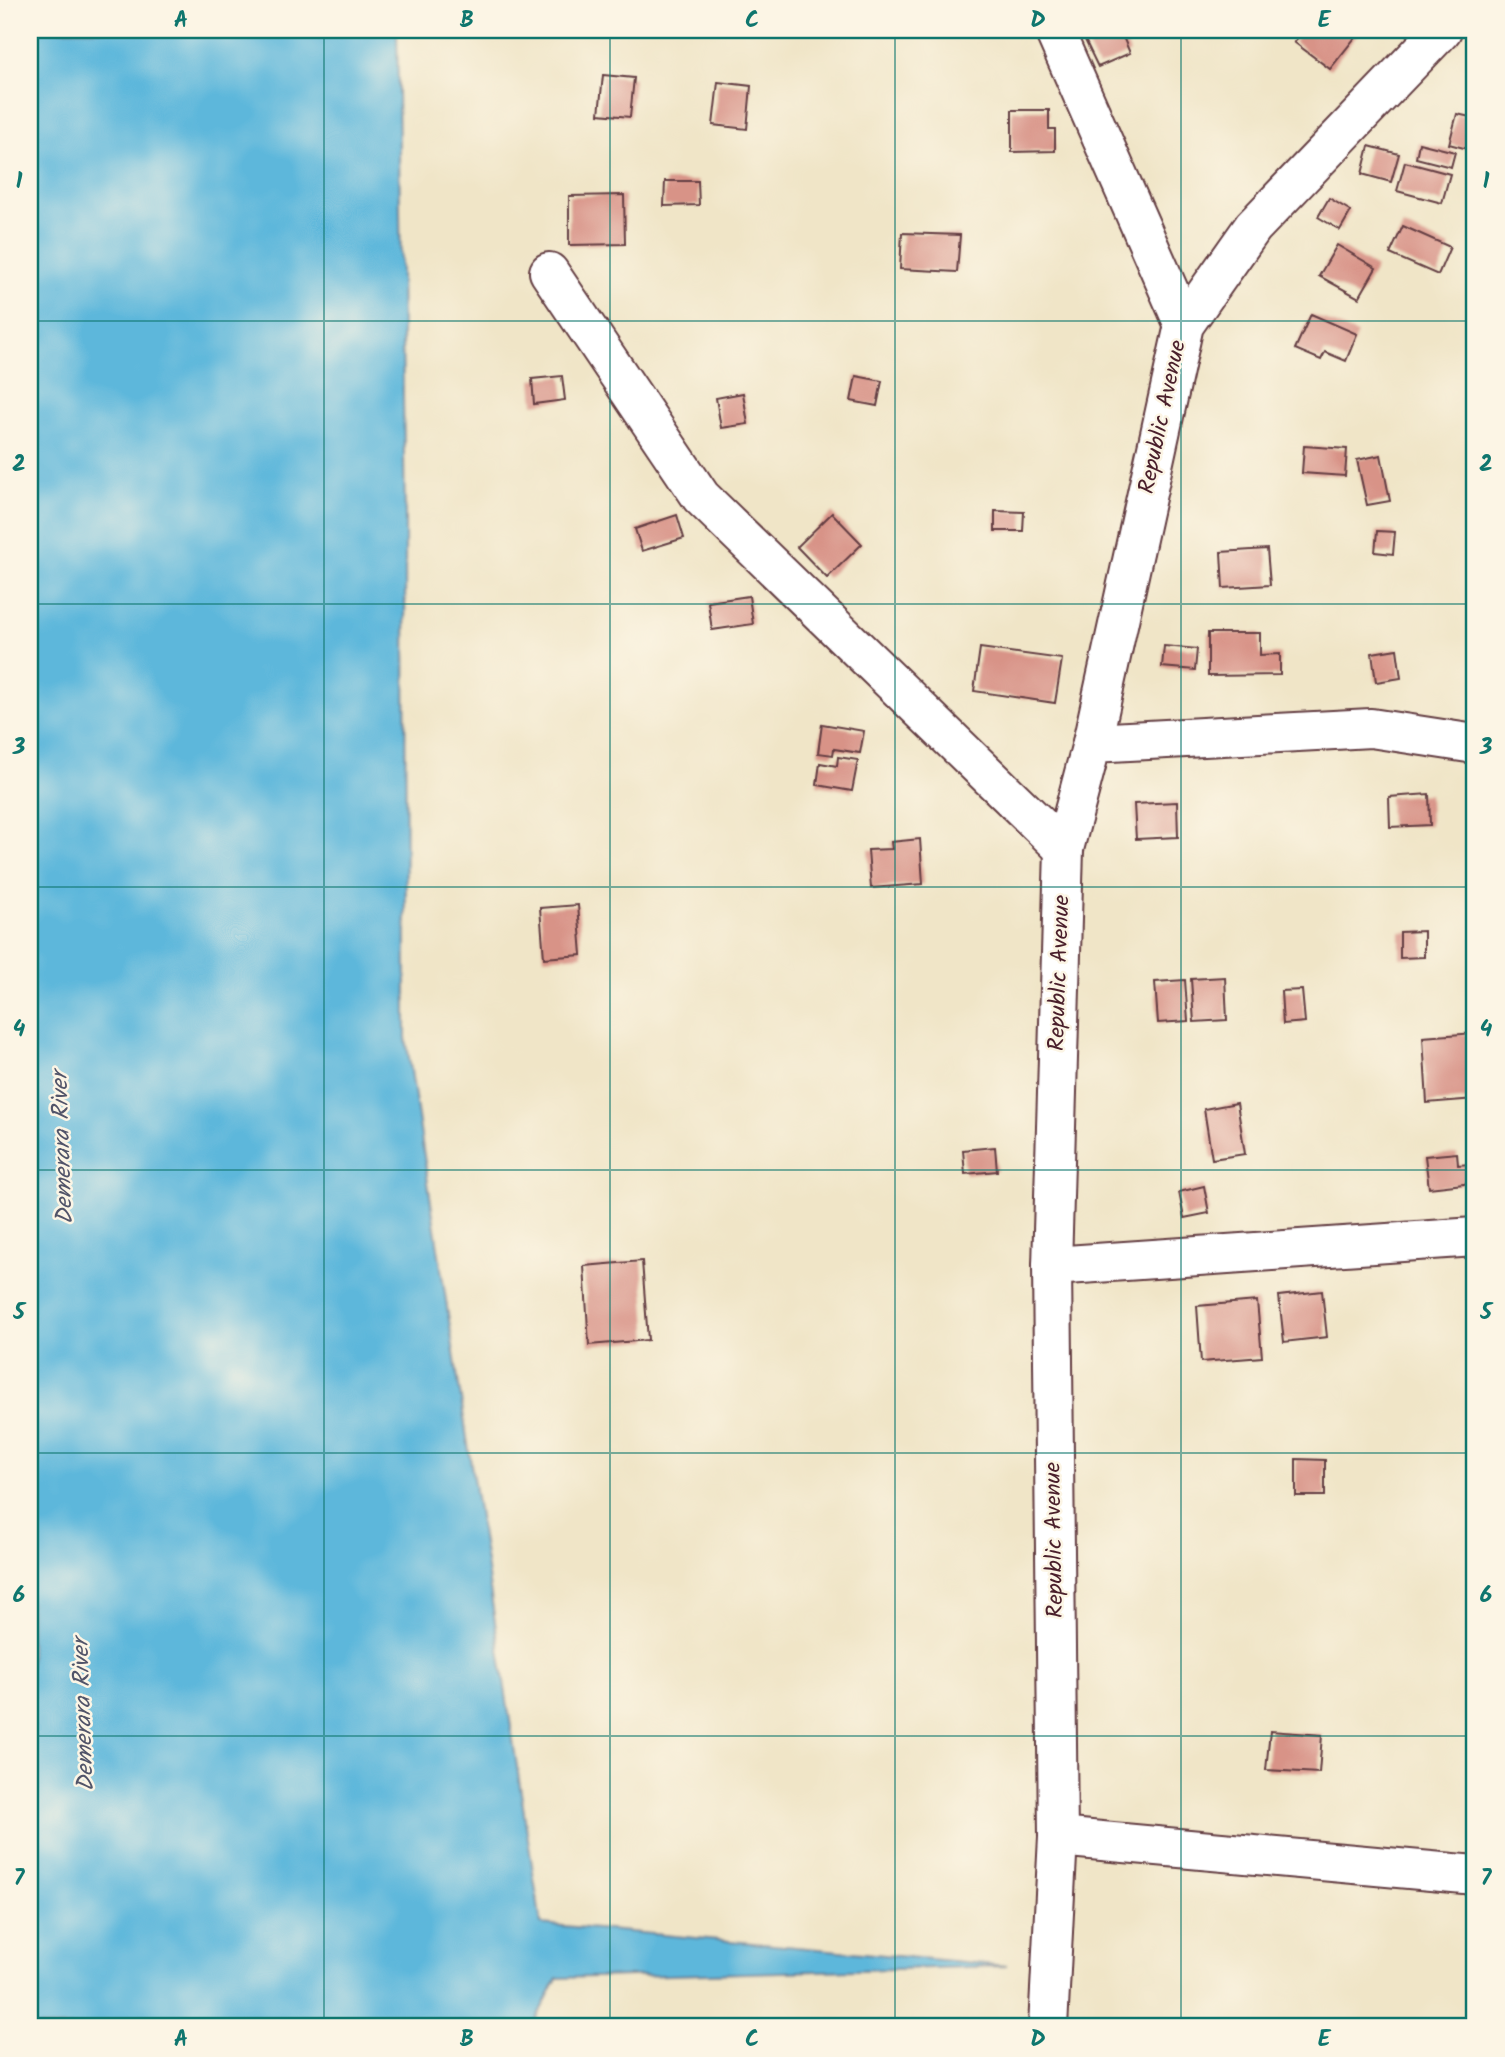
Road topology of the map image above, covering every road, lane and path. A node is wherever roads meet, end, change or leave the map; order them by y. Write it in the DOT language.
graph roads {
  1 [pos="1054,30"];
  2 [pos="1442,30"];
  3 [pos="549,272"];
  4 [pos="1184,325"];
  5 [pos="1092,743"];
  6 [pos="1475,744"];
  7 [pos="1064,849"];
  8 [pos="1475,1237"];
  9 [pos="1052,1266"];
  10 [pos="1058,1837"];
  11 [pos="1475,1875"];
  12 [pos="1048,2027"];
  1 -- 4 [label="street"];
  2 -- 4 [label="street, Republic Avenue"];
  3 -- 7 [label="street"];
  4 -- 5 [label="street, Republic Avenue"];
  5 -- 6 [label="street"];
  5 -- 7 [label="street, Republic Avenue"];
  7 -- 9 [label="street, Republic Avenue"];
  8 -- 9 [label="street"];
  9 -- 10 [label="street, Republic Avenue"];
  10 -- 11 [label="street"];
  10 -- 12 [label="street, Republic Avenue"];
}
